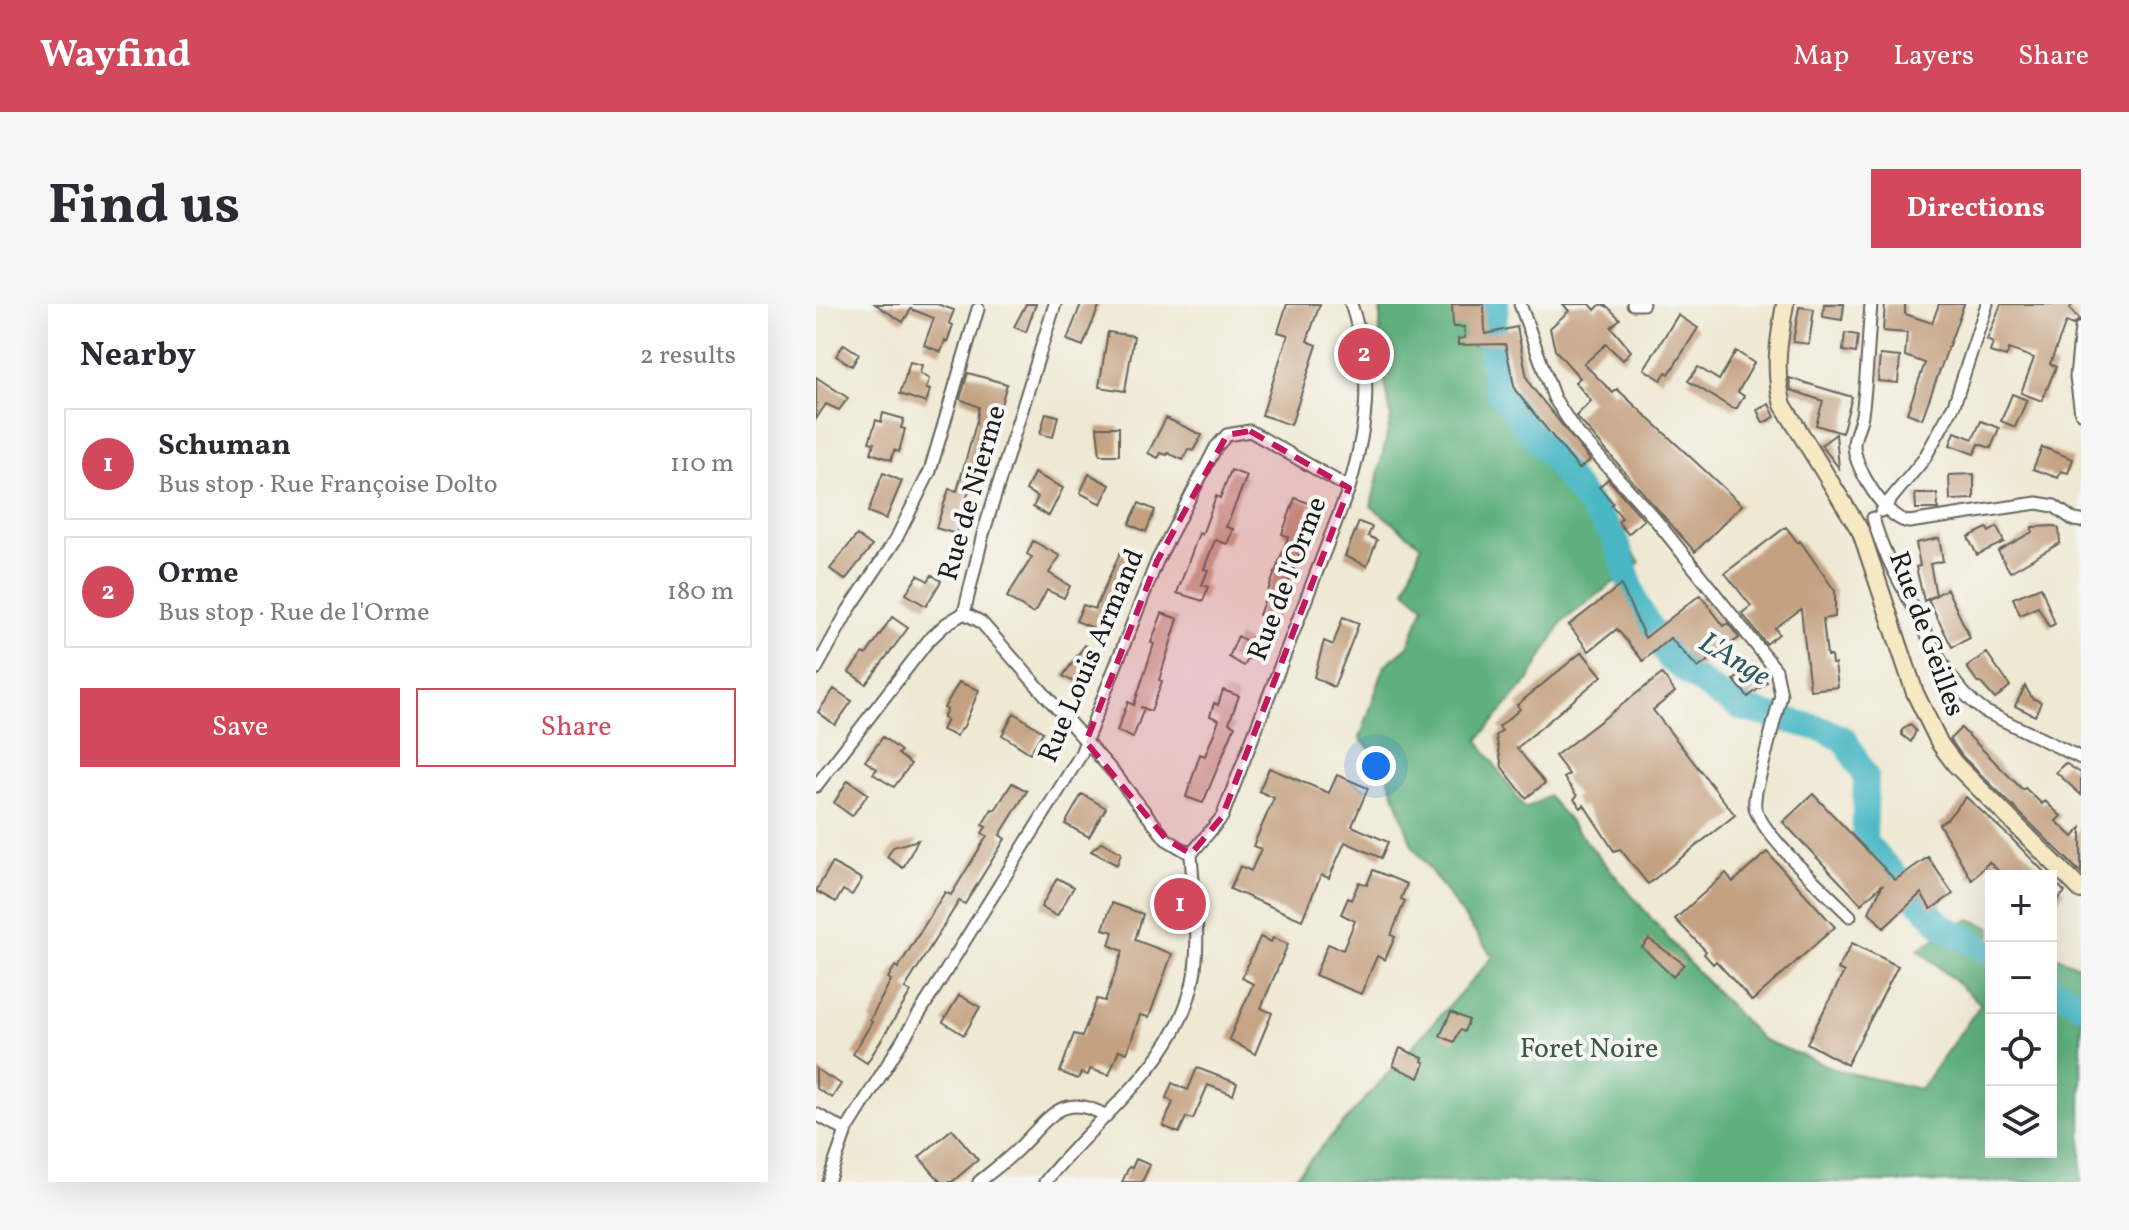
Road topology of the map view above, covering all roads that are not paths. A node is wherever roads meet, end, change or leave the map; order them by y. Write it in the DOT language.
graph roads {
  1 [pos="1055,304"];
  2 [pos="1351,304"];
  3 [pos="1520,304"];
  4 [pos="1633,304"];
  5 [pos="1643,304"];
  6 [pos="1785,304"];
  7 [pos="1871,304"];
  8 [pos="1987,304"];
  9 [pos="978,309"];
  10 [pos="2081,328"];
  11 [pos="2081,413"];
  12 [pos="1349,488"];
  13 [pos="1884,508"];
  14 [pos="1873,518"];
  15 [pos="2081,521"];
  16 [pos="1861,532"];
  17 [pos="964,613"];
  18 [pos="816,669"];
  19 [pos="1086,742"];
  20 [pos="2081,758"];
  21 [pos="816,786"];
  22 [pos="1191,854"];
  23 [pos="2081,890"];
  24 [pos="1850,916"];
  25 [pos="816,1114"];
  26 [pos="1106,1116"];
  27 [pos="846,1131"];
  28 [pos="828,1182"];
  29 [pos="979,1182"];
  30 [pos="1045,1182"];
  1 -- 17 [label="street, Rue de Nierme"];
  2 -- 12 [label="street, Rue de l'Orme"];
  3 -- 24 [label="street"];
  4 -- 5 [label="street"];
  6 -- 16 [label="street, Rue de Geilles"];
  7 -- 13 [label="street"];
  8 -- 13 [label="street"];
  9 -- 18 [label="street"];
  10 -- 11 [label="street"];
  12 -- 19 [label="street, Rue Louis Armand"];
  12 -- 22 [label="street, Rue de l'Orme"];
  13 -- 14 [label="street"];
  13 -- 15 [label="street"];
  14 -- 16 [label="street"];
  14 -- 20 [label="street"];
  16 -- 23 [label="street, Rue de Geilles"];
  17 -- 19 [label="street"];
  17 -- 21 [label="street, Rue de Nierme"];
  19 -- 22 [label="street"];
  19 -- 27 [label="street, Rue Louis Armand"];
  22 -- 26 [label="street"];
  25 -- 27 [label="street"];
  26 -- 29 [label="street"];
  26 -- 30 [label="street"];
  27 -- 28 [label="street, Rue Louis Armand"];
}
